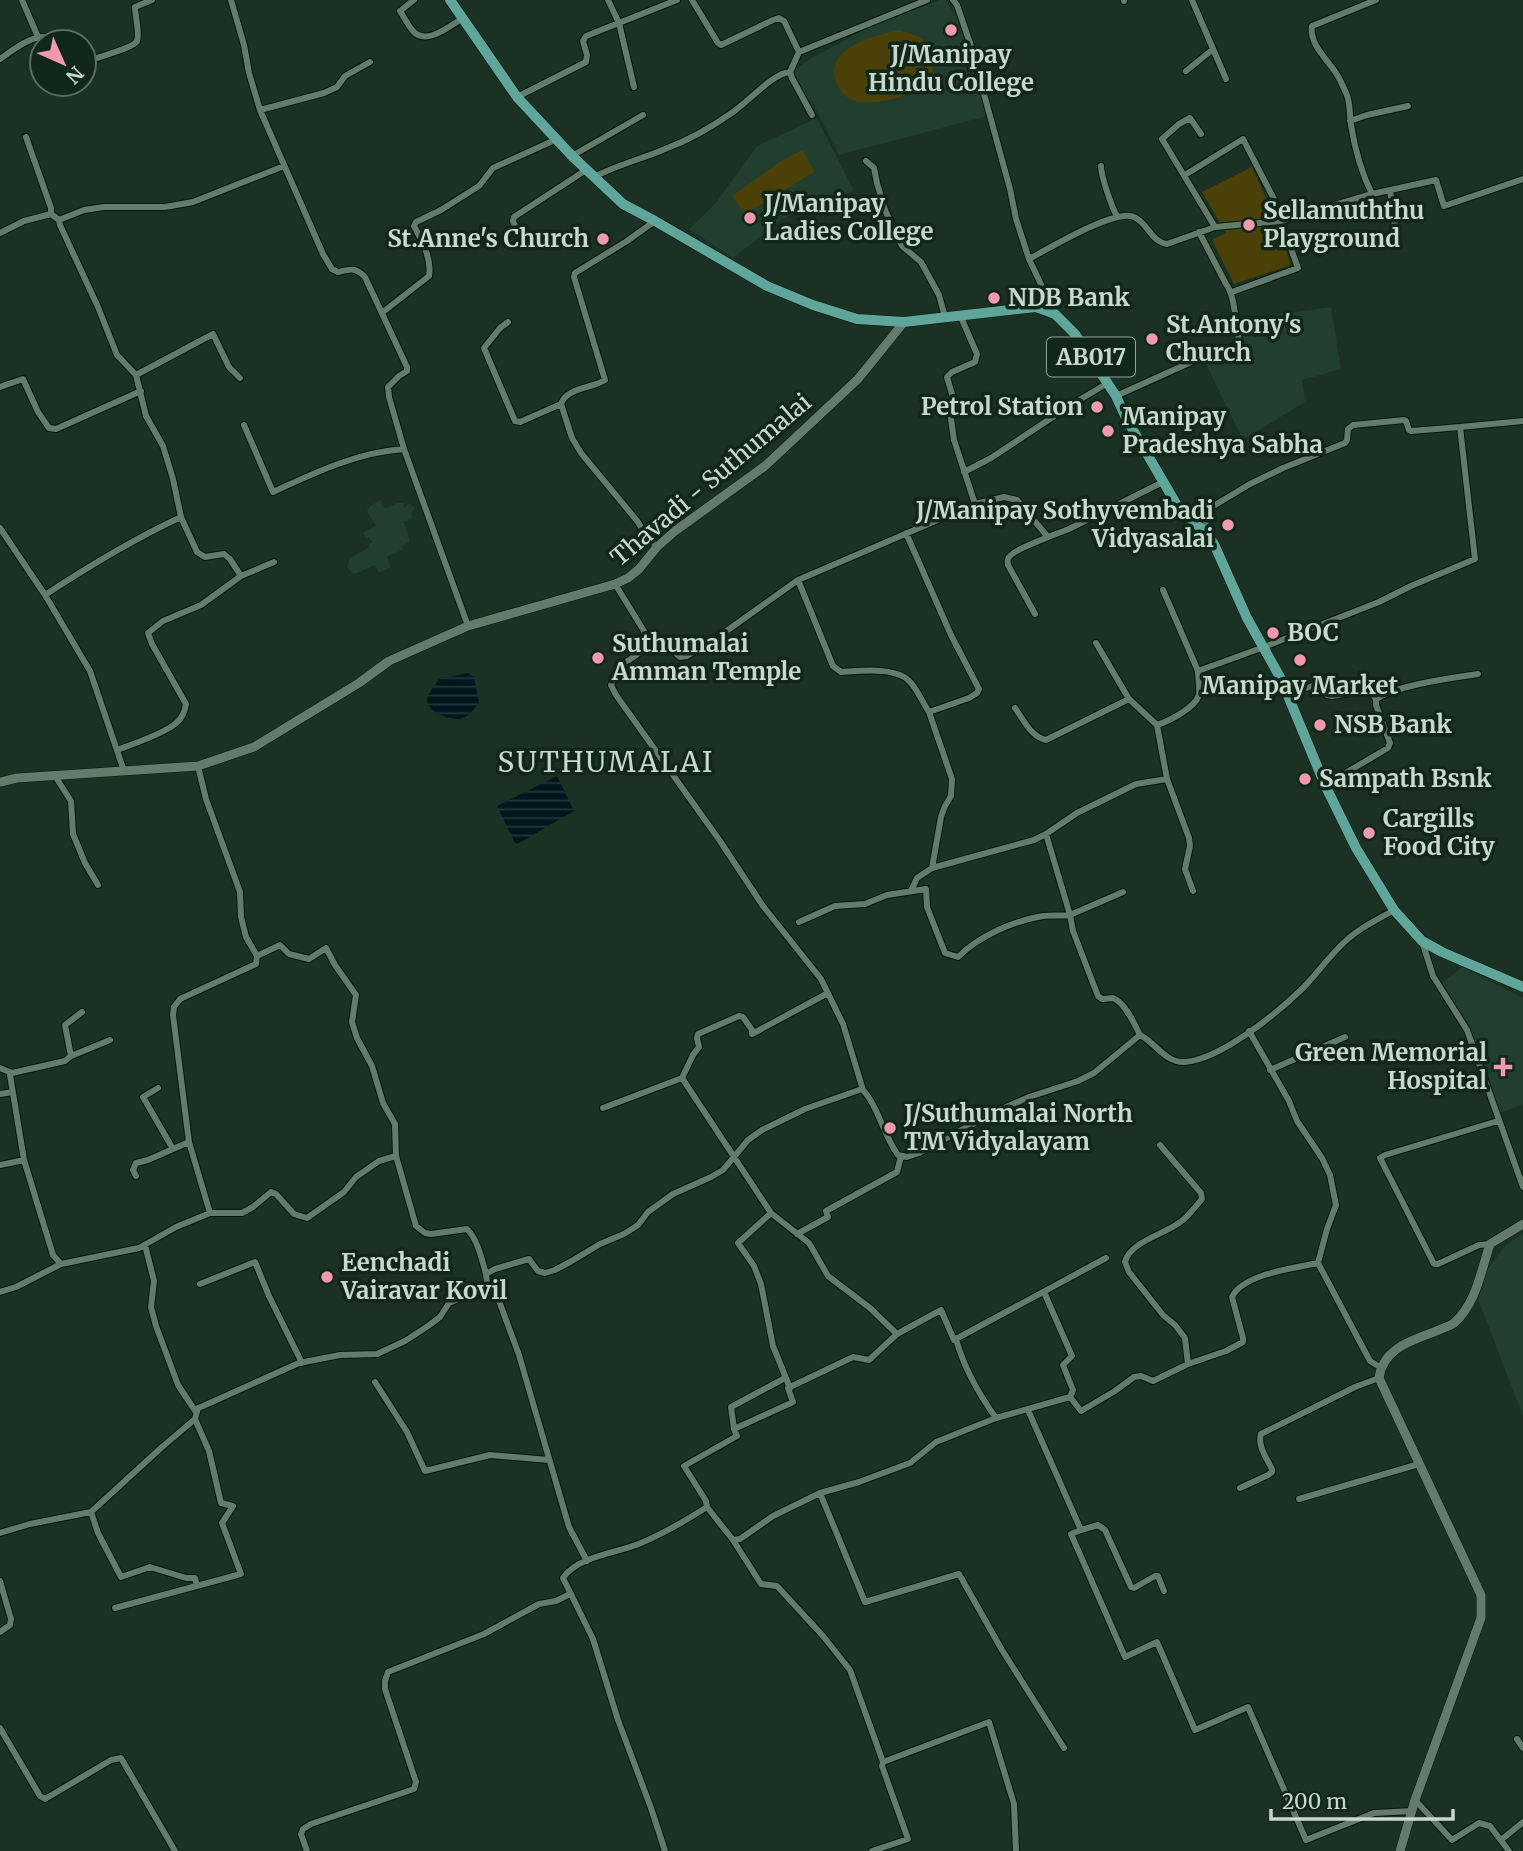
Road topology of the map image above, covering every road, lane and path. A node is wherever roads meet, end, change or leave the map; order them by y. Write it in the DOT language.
graph roads {
  1 [pos="22,0"];
  2 [pos="152,0"];
  3 [pos="231,0"];
  4 [pos="414,0"];
  5 [pos="608,0"];
  6 [pos="677,0"];
  7 [pos="692,0"];
  8 [pos="927,0"];
  9 [pos="953,0"];
  10 [pos="1192,0"];
  11 [pos="1377,0"];
  12 [pos="452,1"];
  13 [pos="463,18"];
  14 [pos="619,23"];
  15 [pos="34,28"];
  16 [pos="28,42"];
  17 [pos="1212,50"];
  18 [pos="799,52"];
  19 [pos="98,57"];
  20 [pos="0,59"];
  21 [pos="370,62"];
  22 [pos="1186,71"];
  23 [pos="790,72"];
  24 [pos="1226,79"];
  25 [pos="634,87"];
  26 [pos="517,97"];
  27 [pos="1408,106"];
  28 [pos="260,110"];
  29 [pos="643,115"];
  30 [pos="812,115"];
  31 [pos="1350,121"];
  32 [pos="1201,134"];
  33 [pos="26,137"];
  34 [pos="557,139"];
  35 [pos="572,156"];
  36 [pos="866,161"];
  37 [pos="284,166"];
  38 [pos="1101,166"];
  39 [pos="590,174"];
  40 [pos="1185,175"];
  41 [pos="1523,179"];
  42 [pos="1390,190"];
  43 [pos="1372,194"];
  44 [pos="51,214"];
  45 [pos="1117,216"];
  46 [pos="59,220"];
  47 [pos="655,221"];
  48 [pos="1281,221"];
  49 [pos="1215,227"];
  50 [pos="518,232"];
  51 [pos="0,233"];
  52 [pos="1199,233"];
  53 [pos="1389,245"];
  54 [pos="1029,259"];
  55 [pos="1232,292"];
  56 [pos="1047,311"];
  57 [pos="383,312"];
  58 [pos="960,315"];
  59 [pos="945,317"];
  60 [pos="508,322"];
  61 [pos="904,322"];
  62 [pos="136,375"];
  63 [pos="240,378"];
  64 [pos="1108,383"];
  65 [pos="0,387"];
  66 [pos="141,391"];
  67 [pos="1116,396"];
  68 [pos="561,404"];
  69 [pos="1523,421"];
  70 [pos="244,425"];
  71 [pos="1460,427"];
  72 [pos="404,449"];
  73 [pos="964,472"];
  74 [pos="1163,482"];
  75 [pos="975,504"];
  76 [pos="181,517"];
  77 [pos="1,530"];
  78 [pos="906,533"];
  79 [pos="1205,533"];
  80 [pos="1048,537"];
  81 [pos="657,547"];
  82 [pos="274,562"];
  83 [pos="242,576"];
  84 [pos="797,580"];
  85 [pos="615,584"];
  86 [pos="1163,590"];
  87 [pos="45,595"];
  88 [pos="1035,614"];
  89 [pos="468,626"];
  90 [pos="646,639"];
  91 [pos="1096,643"];
  92 [pos="1264,647"];
  93 [pos="1198,671"];
  94 [pos="1478,674"];
  95 [pos="1286,694"];
  96 [pos="1129,699"];
  97 [pos="1376,699"];
  98 [pos="1015,708"];
  99 [pos="929,712"];
  100 [pos="1157,725"];
  101 [pos="117,750"];
  102 [pos="198,766"];
  103 [pos="124,772"];
  104 [pos="55,776"];
  105 [pos="1167,779"];
  106 [pos="0,782"];
  107 [pos="1325,785"];
  108 [pos="1046,834"];
  109 [pos="932,868"];
  110 [pos="98,885"];
  111 [pos="911,891"];
  112 [pos="1193,891"];
  113 [pos="1123,892"];
  114 [pos="1394,910"];
  115 [pos="1070,915"];
  116 [pos="799,922"];
  117 [pos="1422,942"];
  118 [pos="257,956"];
  119 [pos="1523,987"];
  120 [pos="828,993"];
  121 [pos="82,1012"];
  122 [pos="1249,1031"];
  123 [pos="1140,1035"];
  124 [pos="1345,1037"];
  125 [pos="110,1040"];
  126 [pos="71,1056"];
  127 [pos="0,1068"];
  128 [pos="1270,1070"];
  129 [pos="12,1073"];
  130 [pos="682,1078"];
  131 [pos="158,1088"];
  132 [pos="863,1090"];
  133 [pos="13,1092"];
  134 [pos="0,1094"];
  135 [pos="603,1108"];
  136 [pos="1498,1121"];
  137 [pos="190,1142"];
  138 [pos="1160,1145"];
  139 [pos="173,1149"];
  140 [pos="396,1156"];
  141 [pos="901,1156"];
  142 [pos="734,1158"];
  143 [pos="24,1160"];
  144 [pos="0,1165"];
  145 [pos="136,1176"];
  146 [pos="1523,1187"];
  147 [pos="210,1213"];
  148 [pos="771,1213"];
  149 [pos="1523,1224"];
  150 [pos="797,1234"];
  151 [pos="1490,1244"];
  152 [pos="145,1245"];
  153 [pos="1106,1258"];
  154 [pos="1318,1263"];
  155 [pos="61,1264"];
  156 [pos="486,1274"];
  157 [pos="487,1283"];
  158 [pos="200,1284"];
  159 [pos="0,1292"];
  160 [pos="1044,1292"];
  161 [pos="897,1334"];
  162 [pos="956,1339"];
  163 [pos="302,1363"];
  164 [pos="1188,1364"];
  165 [pos="1379,1373"];
  166 [pos="785,1378"];
  167 [pos="374,1382"];
  168 [pos="790,1388"];
  169 [pos="1070,1397"];
  170 [pos="1028,1410"];
  171 [pos="1081,1411"];
  172 [pos="196,1415"];
  173 [pos="996,1418"];
  174 [pos="1088,1419"];
  175 [pos="734,1429"];
  176 [pos="549,1460"];
  177 [pos="1419,1464"];
  178 [pos="1240,1488"];
  179 [pos="821,1493"];
  180 [pos="1299,1499"];
  181 [pos="707,1507"];
  182 [pos="91,1512"];
  183 [pos="1081,1530"];
  184 [pos="1,1532"];
  185 [pos="733,1540"];
  186 [pos="587,1561"];
  187 [pos="0,1581"];
  188 [pos="197,1586"];
  189 [pos="1164,1591"];
  190 [pos="570,1594"];
  191 [pos="115,1608"];
  192 [pos="0,1632"];
  193 [pos="0,1728"];
  194 [pos="1517,1739"];
  195 [pos="1064,1748"];
  196 [pos="1523,1748"];
  197 [pos="883,1762"];
  198 [pos="1415,1800"];
  199 [pos="1412,1811"];
  200 [pos="1523,1822"];
  201 [pos="1501,1840"];
  202 [pos="175,1851"];
  203 [pos="307,1851"];
  204 [pos="666,1851"];
  205 [pos="872,1851"];
  206 [pos="1016,1851"];
  207 [pos="1400,1851"];
  208 [pos="1509,1851"];
  1 -- 15 [label="street"];
  2 -- 19 [label="street"];
  3 -- 28 [label="street"];
  4 -- 13 [label="street"];
  5 -- 14 [label="street"];
  6 -- 14 [label="street"];
  7 -- 18 [label="street"];
  8 -- 18 [label="street"];
  9 -- 54 [label="street"];
  10 -- 17 [label="street"];
  11 -- 31 [label="street"];
  12 -- 13 [label="main road, AB017"];
  13 -- 26 [label="main road, AB017"];
  14 -- 25 [label="street"];
  14 -- 26 [label="street"];
  16 -- 20 [label="street"];
  17 -- 22 [label="street"];
  17 -- 24 [label="street"];
  18 -- 23 [label="street"];
  21 -- 28 [label="street"];
  23 -- 30 [label="street"];
  23 -- 39 [label="street"];
  26 -- 34 [label="main road, AB017"];
  27 -- 31 [label="street"];
  28 -- 37 [label="street"];
  29 -- 35 [label="street"];
  31 -- 43 [label="street"];
  32 -- 40 [label="street"];
  33 -- 44 [label="street"];
  34 -- 35 [label="main road, AB017"];
  34 -- 57 [label="street"];
  35 -- 39 [label="main road, AB017"];
  36 -- 59 [label="street"];
  37 -- 46 [label="street"];
  37 -- 57 [label="street"];
  38 -- 45 [label="street"];
  39 -- 47 [label="main road, AB017"];
  39 -- 50 [label="street"];
  40 -- 48 [label="street"];
  40 -- 49 [label="street"];
  41 -- 42 [label="street"];
  42 -- 43 [label="street"];
  42 -- 53 [label="street"];
  43 -- 48 [label="street"];
  44 -- 46 [label="street"];
  44 -- 51 [label="street"];
  45 -- 52 [label="street"];
  45 -- 54 [label="street"];
  46 -- 62 [label="street"];
  47 -- 61 [label="main road, AB017"];
  47 -- 68 [label="street"];
  48 -- 49 [label="street"];
  48 -- 55 [label="street"];
  49 -- 52 [label="street"];
  52 -- 55 [label="street"];
  54 -- 56 [label="street"];
  55 -- 67 [label="street"];
  56 -- 58 [label="main road, AB017"];
  56 -- 64 [label="main road, AB017"];
  57 -- 72 [label="street"];
  58 -- 59 [label="main road, AB017"];
  58 -- 73 [label="street"];
  59 -- 61 [label="main road, AB017"];
  60 -- 68 [label="street"];
  61 -- 81 [label="main road, Thavadi - Suthumalai"];
  62 -- 63 [label="street"];
  62 -- 66 [label="street"];
  64 -- 67 [label="main road, AB017"];
  64 -- 73 [label="street"];
  65 -- 66 [label="street"];
  66 -- 76 [label="street"];
  67 -- 74 [label="main road, AB017"];
  68 -- 81 [label="street"];
  69 -- 71 [label="street"];
  70 -- 72 [label="street"];
  71 -- 79 [label="street"];
  71 -- 92 [label="street"];
  72 -- 89 [label="street"];
  73 -- 75 [label="street"];
  74 -- 79 [label="main road, AB017"];
  74 -- 80 [label="street"];
  75 -- 78 [label="street"];
  75 -- 80 [label="street"];
  76 -- 83 [label="street"];
  76 -- 87 [label="street"];
  77 -- 87 [label="street"];
  78 -- 84 [label="street"];
  78 -- 99 [label="street"];
  79 -- 92 [label="main road, AB017"];
  80 -- 88 [label="street"];
  81 -- 85 [label="main road, Thavadi - Suthumalai"];
  82 -- 83 [label="street"];
  83 -- 101 [label="street"];
  84 -- 90 [label="street"];
  84 -- 99 [label="street"];
  85 -- 89 [label="main road, Thavadi - Suthumalai"];
  85 -- 90 [label="street"];
  86 -- 93 [label="street"];
  87 -- 101 [label="street"];
  89 -- 102 [label="main road, Thavadi - Suthumalai"];
  90 -- 120 [label="street"];
  91 -- 96 [label="street"];
  92 -- 93 [label="street"];
  92 -- 95 [label="main road, AB017"];
  93 -- 100 [label="street"];
  94 -- 97 [label="street"];
  95 -- 97 [label="street"];
  95 -- 107 [label="main road, AB017"];
  96 -- 98 [label="street"];
  96 -- 100 [label="street"];
  97 -- 107 [label="street"];
  99 -- 109 [label="street"];
  100 -- 105 [label="street"];
  101 -- 103 [label="street"];
  102 -- 103 [label="main road, Thavadi - Suthumalai"];
  102 -- 118 [label="street"];
  103 -- 104 [label="main road, Thavadi - Suthumalai"];
  104 -- 106 [label="main road, Thavadi - Suthumalai"];
  104 -- 110 [label="street"];
  105 -- 108 [label="street"];
  105 -- 112 [label="street"];
  107 -- 114 [label="main road, AB017"];
  108 -- 109 [label="street"];
  108 -- 115 [label="street"];
  109 -- 111 [label="street"];
  111 -- 115 [label="street"];
  111 -- 116 [label="street"];
  113 -- 115 [label="street"];
  114 -- 117 [label="main road, AB017"];
  114 -- 122 [label="street"];
  115 -- 123 [label="street"];
  117 -- 119 [label="main road, AB017"];
  117 -- 136 [label="street"];
  118 -- 137 [label="street"];
  118 -- 140 [label="street"];
  120 -- 130 [label="street"];
  120 -- 132 [label="street"];
  121 -- 126 [label="street"];
  122 -- 123 [label="street"];
  122 -- 128 [label="street"];
  123 -- 141 [label="street"];
  124 -- 128 [label="street"];
  125 -- 126 [label="street"];
  126 -- 129 [label="street"];
  127 -- 129 [label="street"];
  128 -- 154 [label="street"];
  129 -- 133 [label="street"];
  130 -- 135 [label="street"];
  130 -- 142 [label="street"];
  131 -- 139 [label="street"];
  132 -- 141 [label="street"];
  132 -- 142 [label="street"];
  133 -- 134 [label="street"];
  133 -- 143 [label="street"];
  136 -- 146 [label="street"];
  136 -- 151 [label="street"];
  137 -- 139 [label="street"];
  137 -- 147 [label="street"];
  138 -- 164 [label="street"];
  139 -- 145 [label="street"];
  140 -- 147 [label="street"];
  140 -- 156 [label="street"];
  141 -- 150 [label="street"];
  142 -- 148 [label="street"];
  142 -- 156 [label="street"];
  143 -- 144 [label="street"];
  143 -- 155 [label="street"];
  147 -- 152 [label="street"];
  148 -- 150 [label="street"];
  148 -- 166 [label="street"];
  149 -- 151 [label="main road"];
  150 -- 161 [label="street"];
  151 -- 165 [label="main road"];
  152 -- 155 [label="street"];
  152 -- 172 [label="street"];
  153 -- 160 [label="street"];
  154 -- 164 [label="street"];
  154 -- 165 [label="street"];
  155 -- 159 [label="street"];
  156 -- 157 [label="street"];
  157 -- 163 [label="street"];
  157 -- 176 [label="street"];
  158 -- 163 [label="street"];
  160 -- 162 [label="street"];
  160 -- 169 [label="street"];
  161 -- 162 [label="street"];
  161 -- 168 [label="street"];
  162 -- 173 [label="street"];
  163 -- 172 [label="street"];
  164 -- 171 [label="street"];
  165 -- 177 [label="main road"];
  165 -- 178 [label="street"];
  166 -- 168 [label="street"];
  166 -- 175 [label="street"];
  167 -- 176 [label="street"];
  168 -- 175 [label="street"];
  169 -- 170 [label="street"];
  169 -- 171 [label="street"];
  170 -- 173 [label="street"];
  170 -- 183 [label="street"];
  171 -- 174 [label="street"];
  172 -- 182 [label="street"];
  172 -- 188 [label="street"];
  173 -- 179 [label="street"];
  175 -- 181 [label="street"];
  176 -- 186 [label="street"];
  177 -- 180 [label="street"];
  177 -- 198 [label="main road"];
  179 -- 185 [label="street"];
  179 -- 195 [label="street"];
  181 -- 185 [label="street"];
  181 -- 186 [label="street"];
  182 -- 184 [label="street"];
  182 -- 188 [label="street"];
  183 -- 189 [label="street"];
  183 -- 199 [label="street"];
  185 -- 197 [label="street"];
  186 -- 190 [label="street"];
  187 -- 192 [label="street"];
  188 -- 191 [label="street"];
  190 -- 203 [label="street"];
  190 -- 204 [label="street"];
  193 -- 202 [label="street"];
  194 -- 196 [label="street"];
  197 -- 205 [label="street"];
  197 -- 206 [label="street"];
  198 -- 199 [label="main road"];
  198 -- 201 [label="street"];
  199 -- 207 [label="main road"];
  200 -- 201 [label="street"];
  201 -- 208 [label="street"];
}
